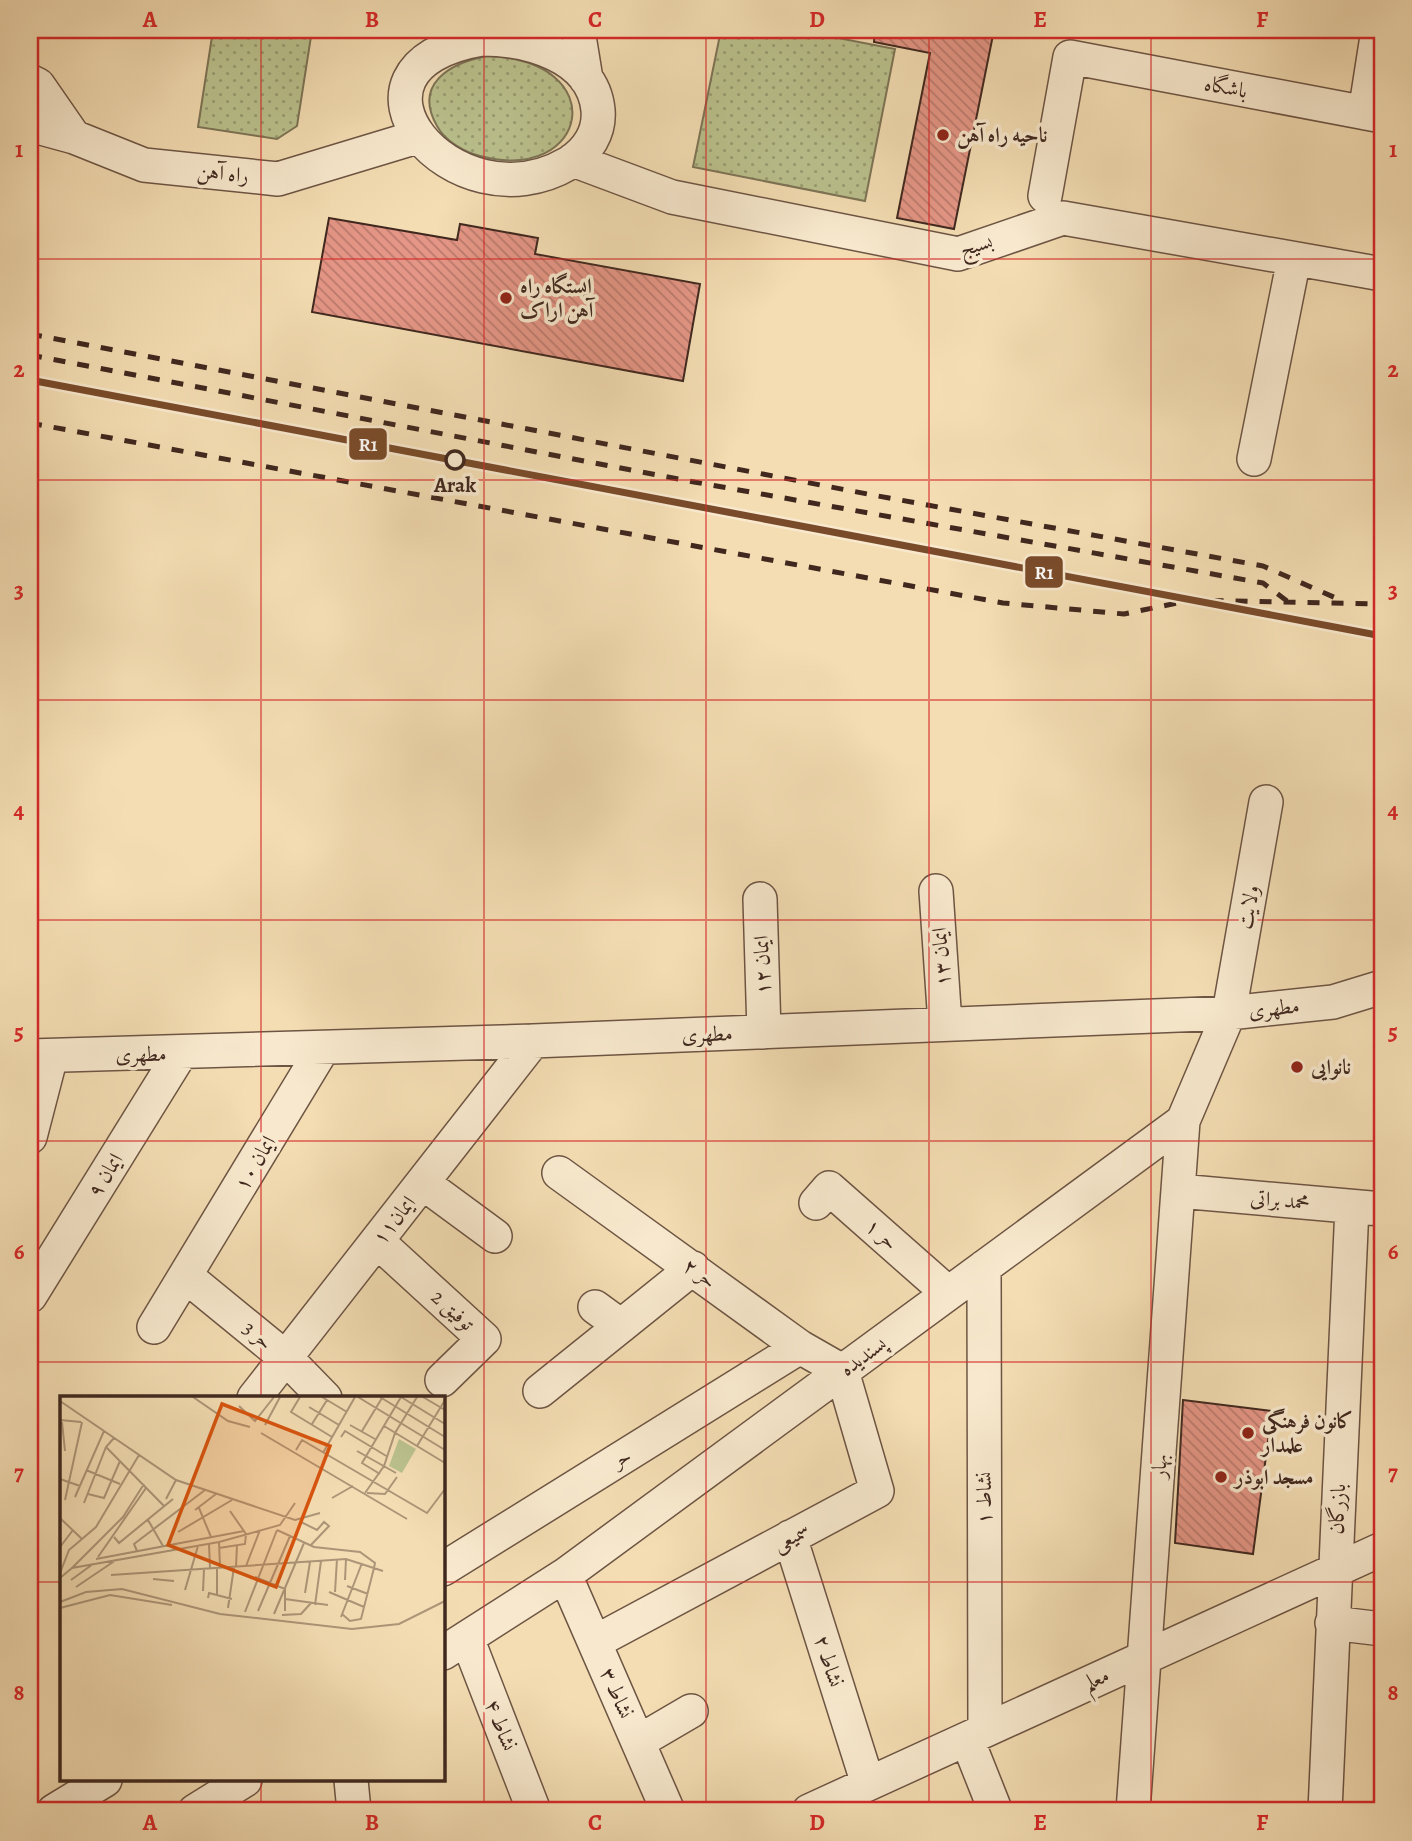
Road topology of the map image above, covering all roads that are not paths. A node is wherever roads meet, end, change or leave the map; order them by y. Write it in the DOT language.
graph roads {
  1 [pos="578,30"];
  2 [pos="1378,30"];
  3 [pos="452,34"];
  4 [pos="586,79"];
  5 [pos="30,82"];
  6 [pos="1374,115"];
  7 [pos="30,125"];
  8 [pos="74,137"];
  9 [pos="418,137"];
  10 [pos="573,160"];
  11 [pos="1045,196"];
  12 [pos="1294,259"];
  13 [pos="1382,274"];
  14 [pos="1254,459"];
  15 [pos="1266,802"];
  16 [pos="936,891"];
  17 [pos="760,899"];
  18 [pos="1382,987"];
  19 [pos="1229,1013"];
  20 [pos="945,1024"];
  21 [pos="764,1032"];
  22 [pos="533,1041"];
  23 [pos="323,1048"];
  24 [pos="180,1054"];
  25 [pos="41,1056"];
  26 [pos="1183,1121"];
  27 [pos="30,1137"];
  28 [pos="559,1173"];
  29 [pos="423,1182"];
  30 [pos="1179,1191"];
  31 [pos="816,1203"];
  32 [pos="1367,1208"];
  33 [pos="495,1236"];
  34 [pos="377,1241"];
  35 [pos="984,1267"];
  36 [pos="693,1268"];
  37 [pos="187,1277"];
  38 [pos="31,1293"];
  39 [pos="948,1293"];
  40 [pos="154,1328"];
  41 [pos="800,1347"];
  42 [pos="286,1358"];
  43 [pos="842,1371"];
  44 [pos="443,1380"];
  45 [pos="540,1391"];
  46 [pos="256,1396"];
  47 [pos="322,1396"];
  48 [pos="790,1537"];
  49 [pos="1382,1549"];
  50 [pos="448,1554"];
  51 [pos="1334,1570"];
  52 [pos="565,1575"];
  53 [pos="1332,1623"];
  54 [pos="1382,1629"];
  55 [pos="595,1642"];
  56 [pos="455,1646"];
  57 [pos="1146,1656"];
  58 [pos="691,1711"];
  59 [pos="976,1735"];
  60 [pos="638,1742"];
  61 [pos="103,1782"];
  62 [pos="242,1782"];
  63 [pos="351,1782"];
  64 [pos="856,1796"];
  65 [pos="72,1807"];
  66 [pos="994,1807"];
  67 [pos="195,1811"];
  68 [pos="354,1811"];
  69 [pos="534,1811"];
  70 [pos="668,1811"];
  71 [pos="809,1811"];
  72 [pos="1133,1811"];
  73 [pos="1325,1811"];
  1 -- 4 [label="street"];
  2 -- 6 [label="street"];
  3 -- 4 [label="street"];
  3 -- 9 [label="street"];
  4 -- 10 [label="street"];
  5 -- 8 [label="street"];
  6 -- 11 [label="street, باشگاه"];
  7 -- 8 [label="street, راه آهن"];
  8 -- 9 [label="street, راه آهن"];
  9 -- 10 [label="street"];
  10 -- 12 [label="street, بسیج"];
  12 -- 13 [label="street, بسیج"];
  12 -- 14 [label="street"];
  15 -- 19 [label="street, ولایت"];
  16 -- 20 [label="street, ایمان ۱۳"];
  17 -- 21 [label="street, ایمان ۱۲"];
  18 -- 19 [label="street, مطهری"];
  19 -- 20 [label="street, مطهری"];
  19 -- 26 [label="street"];
  20 -- 21 [label="street, مطهری"];
  21 -- 22 [label="street, مطهری"];
  22 -- 23 [label="street, مطهری"];
  22 -- 29 [label="street, ایمان۱۱"];
  23 -- 24 [label="street, مطهری"];
  23 -- 37 [label="street, ایمان ۱۰"];
  24 -- 25 [label="street, مطهری"];
  24 -- 38 [label="street, ایمان ۹"];
  25 -- 27 [label="street"];
  26 -- 30 [label="street, بهار"];
  26 -- 35 [label="street, پسندیده"];
  28 -- 36 [label="street, حر ۲"];
  29 -- 33 [label="street"];
  29 -- 34 [label="street, ایمان۱۱"];
  30 -- 32 [label="street, محمد براتی"];
  30 -- 57 [label="street, بهار"];
  31 -- 39 [label="street, حر ۱"];
  32 -- 51 [label="street, بازرگان"];
  34 -- 42 [label="street, ایمان۱۱"];
  34 -- 44 [label="street, توفیق 2"];
  35 -- 39 [label="street, پسندیده"];
  35 -- 59 [label="street, نشاط ۱"];
  36 -- 41 [label="street, حر ۲"];
  36 -- 45 [label="street"];
  37 -- 40 [label="street, ایمان ۱۰"];
  37 -- 42 [label="street, حر 3"];
  39 -- 43 [label="street, پسندیده"];
  41 -- 43 [label="street, حر ۲"];
  41 -- 50 [label="street, حر"];
  42 -- 46 [label="street, ایمان۱۱"];
  42 -- 47 [label="street, حر 3"];
  43 -- 48 [label="street, سمیعی"];
  43 -- 52 [label="street, پسندیده"];
  48 -- 55 [label="street, سمیعی"];
  48 -- 64 [label="street, نشاط ۲"];
  49 -- 51 [label="street, معلم"];
  51 -- 53 [label="street, بازرگان"];
  51 -- 57 [label="street, معلم"];
  52 -- 55 [label="street, نشاط ۳"];
  52 -- 56 [label="street, پسندیده"];
  53 -- 54 [label="street"];
  53 -- 73 [label="street, بازرگان"];
  55 -- 60 [label="street, نشاط ۳"];
  56 -- 69 [label="street, نشاط ۴"];
  57 -- 59 [label="street, معلم"];
  57 -- 72 [label="street, بهار"];
  58 -- 60 [label="street"];
  59 -- 64 [label="street, معلم"];
  59 -- 66 [label="street"];
  60 -- 70 [label="street, نشاط ۳"];
  61 -- 65 [label="street"];
  62 -- 67 [label="street"];
  63 -- 68 [label="street"];
  64 -- 71 [label="street, معلم"];
}
